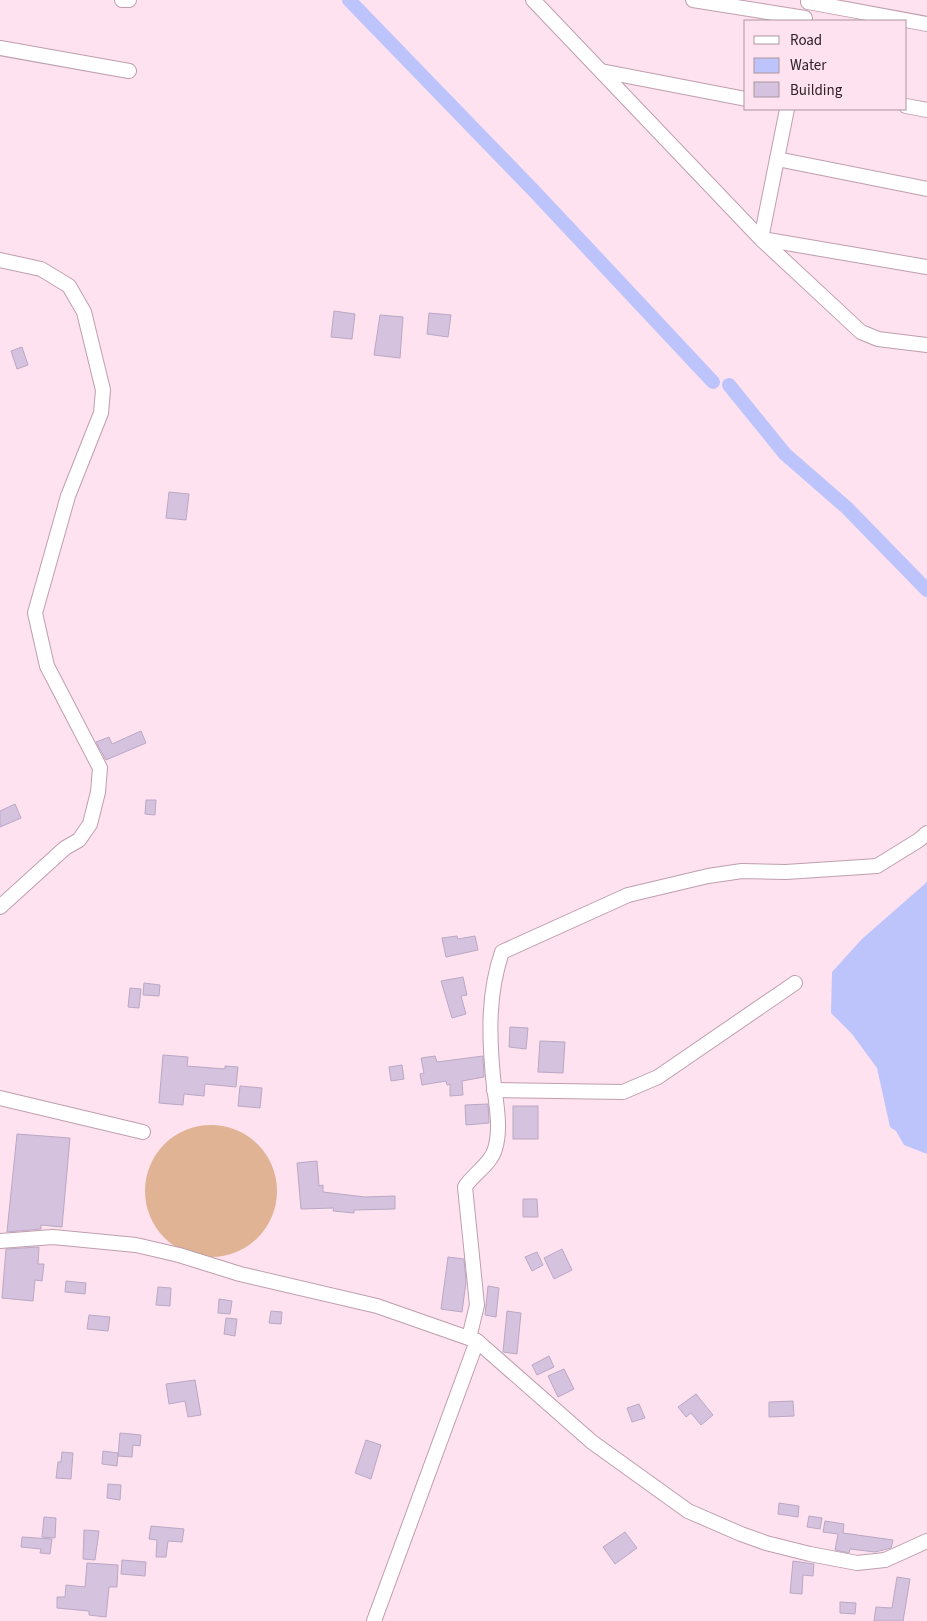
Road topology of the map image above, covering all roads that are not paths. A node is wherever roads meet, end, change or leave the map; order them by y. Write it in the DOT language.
graph roads {
  1 [pos="122,0"];
  2 [pos="129,0"];
  3 [pos="533,0"];
  4 [pos="693,0"];
  5 [pos="808,1"];
  6 [pos="804,20"];
  7 [pos="906,20"];
  8 [pos="907,20"];
  9 [pos="927,24"];
  10 [pos="0,48"];
  11 [pos="129,71"];
  12 [pos="601,72"];
  13 [pos="744,99"];
  14 [pos="907,106"];
  15 [pos="787,110"];
  16 [pos="927,110"];
  17 [pos="777,159"];
  18 [pos="927,189"];
  19 [pos="761,239"];
  20 [pos="0,260"];
  21 [pos="927,267"];
  22 [pos="927,345"];
  23 [pos="927,832"];
  24 [pos="0,907"];
  25 [pos="795,983"];
  26 [pos="494,1090"];
  27 [pos="0,1098"];
  28 [pos="143,1132"];
  29 [pos="0,1241"];
  30 [pos="477,1341"];
  31 [pos="927,1541"];
  32 [pos="374,1621"];
  1 -- 2 [label="street"];
  3 -- 12 [label="street"];
  4 -- 6 [label="street"];
  5 -- 6 [label="street"];
  5 -- 7 [label="street"];
  8 -- 9 [label="street"];
  10 -- 11 [label="street"];
  12 -- 13 [label="street"];
  12 -- 19 [label="street"];
  14 -- 16 [label="street"];
  15 -- 17 [label="street"];
  17 -- 18 [label="street"];
  17 -- 19 [label="street"];
  19 -- 21 [label="street"];
  19 -- 22 [label="street"];
  20 -- 24 [label="street"];
  23 -- 26 [label="street"];
  25 -- 26 [label="street"];
  26 -- 30 [label="street"];
  27 -- 28 [label="street"];
  29 -- 30 [label="street"];
  30 -- 31 [label="street"];
  30 -- 32 [label="street"];
}
